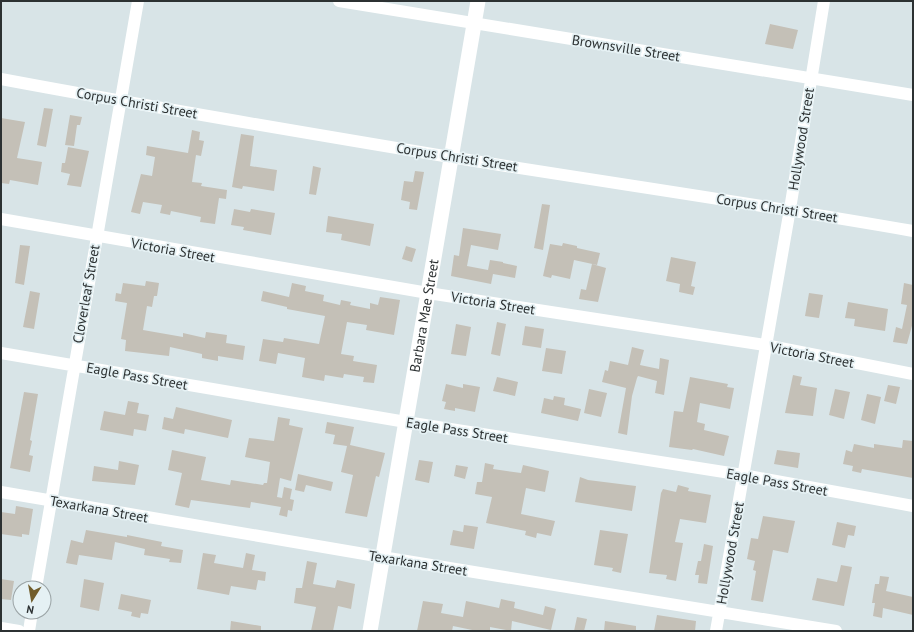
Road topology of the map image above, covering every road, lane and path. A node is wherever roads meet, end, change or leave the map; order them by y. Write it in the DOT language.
graph roads {
  1 [pos="138,1"];
  2 [pos="339,1"];
  3 [pos="478,1"];
  4 [pos="824,1"];
  5 [pos="474,24"];
  6 [pos="811,77"];
  7 [pos="1,79"];
  8 [pos="913,95"];
  9 [pos="122,101"];
  10 [pos="450,157"];
  11 [pos="790,209"];
  12 [pos="1,219"];
  13 [pos="913,231"];
  14 [pos="96,237"];
  15 [pos="428,293"];
  16 [pos="765,346"];
  17 [pos="1,353"];
  18 [pos="74,365"];
  19 [pos="913,374"];
  20 [pos="406,422"];
  21 [pos="743,475"];
  22 [pos="1,492"];
  23 [pos="51,501"];
  24 [pos="913,506"];
  25 [pos="382,557"];
  26 [pos="37,580"];
  27 [pos="720,611"];
  28 [pos="31,620"];
  29 [pos="1,628"];
  30 [pos="19,631"];
  31 [pos="29,631"];
  32 [pos="370,631"];
  33 [pos="716,631"];
  34 [pos="836,631"];
  1 -- 9 [label="street, Cloverleaf Street"];
  2 -- 5 [label="street, Brownsville Street"];
  3 -- 5 [label="street, Barbara Mae Street"];
  4 -- 6 [label="street, Hollywood Street"];
  5 -- 6 [label="street, Brownsville Street"];
  5 -- 10 [label="street, Barbara Mae Street"];
  6 -- 8 [label="street, Brownsville Street"];
  6 -- 11 [label="street, Hollywood Street"];
  7 -- 9 [label="street, Corpus Christi Street"];
  9 -- 10 [label="street, Corpus Christi Street"];
  9 -- 14 [label="street, Cloverleaf Street"];
  10 -- 11 [label="street, Corpus Christi Street"];
  10 -- 15 [label="street, Barbara Mae Street"];
  11 -- 13 [label="street, Corpus Christi Street"];
  11 -- 16 [label="street, Hollywood Street"];
  12 -- 14 [label="street, Victoria Street"];
  14 -- 15 [label="street, Victoria Street"];
  14 -- 18 [label="street, Cloverleaf Street"];
  15 -- 16 [label="street, Victoria Street"];
  15 -- 20 [label="street, Barbara Mae Street"];
  16 -- 19 [label="street, Victoria Street"];
  16 -- 21 [label="street, Hollywood Street"];
  17 -- 18 [label="street, Eagle Pass Street"];
  18 -- 20 [label="street, Eagle Pass Street"];
  18 -- 23 [label="street, Cloverleaf Street"];
  20 -- 21 [label="street, Eagle Pass Street"];
  20 -- 25 [label="street, Barbara Mae Street"];
  21 -- 24 [label="street, Eagle Pass Street"];
  21 -- 27 [label="street, Hollywood Street"];
  22 -- 23 [label="street, Texarkana Street"];
  23 -- 25 [label="street, Texarkana Street"];
  23 -- 26 [label="street, Cloverleaf Street"];
  25 -- 27 [label="street, Texarkana Street"];
  25 -- 32 [label="street, Barbara Mae Street"];
  27 -- 33 [label="street, Hollywood Street"];
  27 -- 34 [label="street, Texarkana Street"];
  28 -- 31 [label="street"];
  29 -- 30 [label="street"];
}
